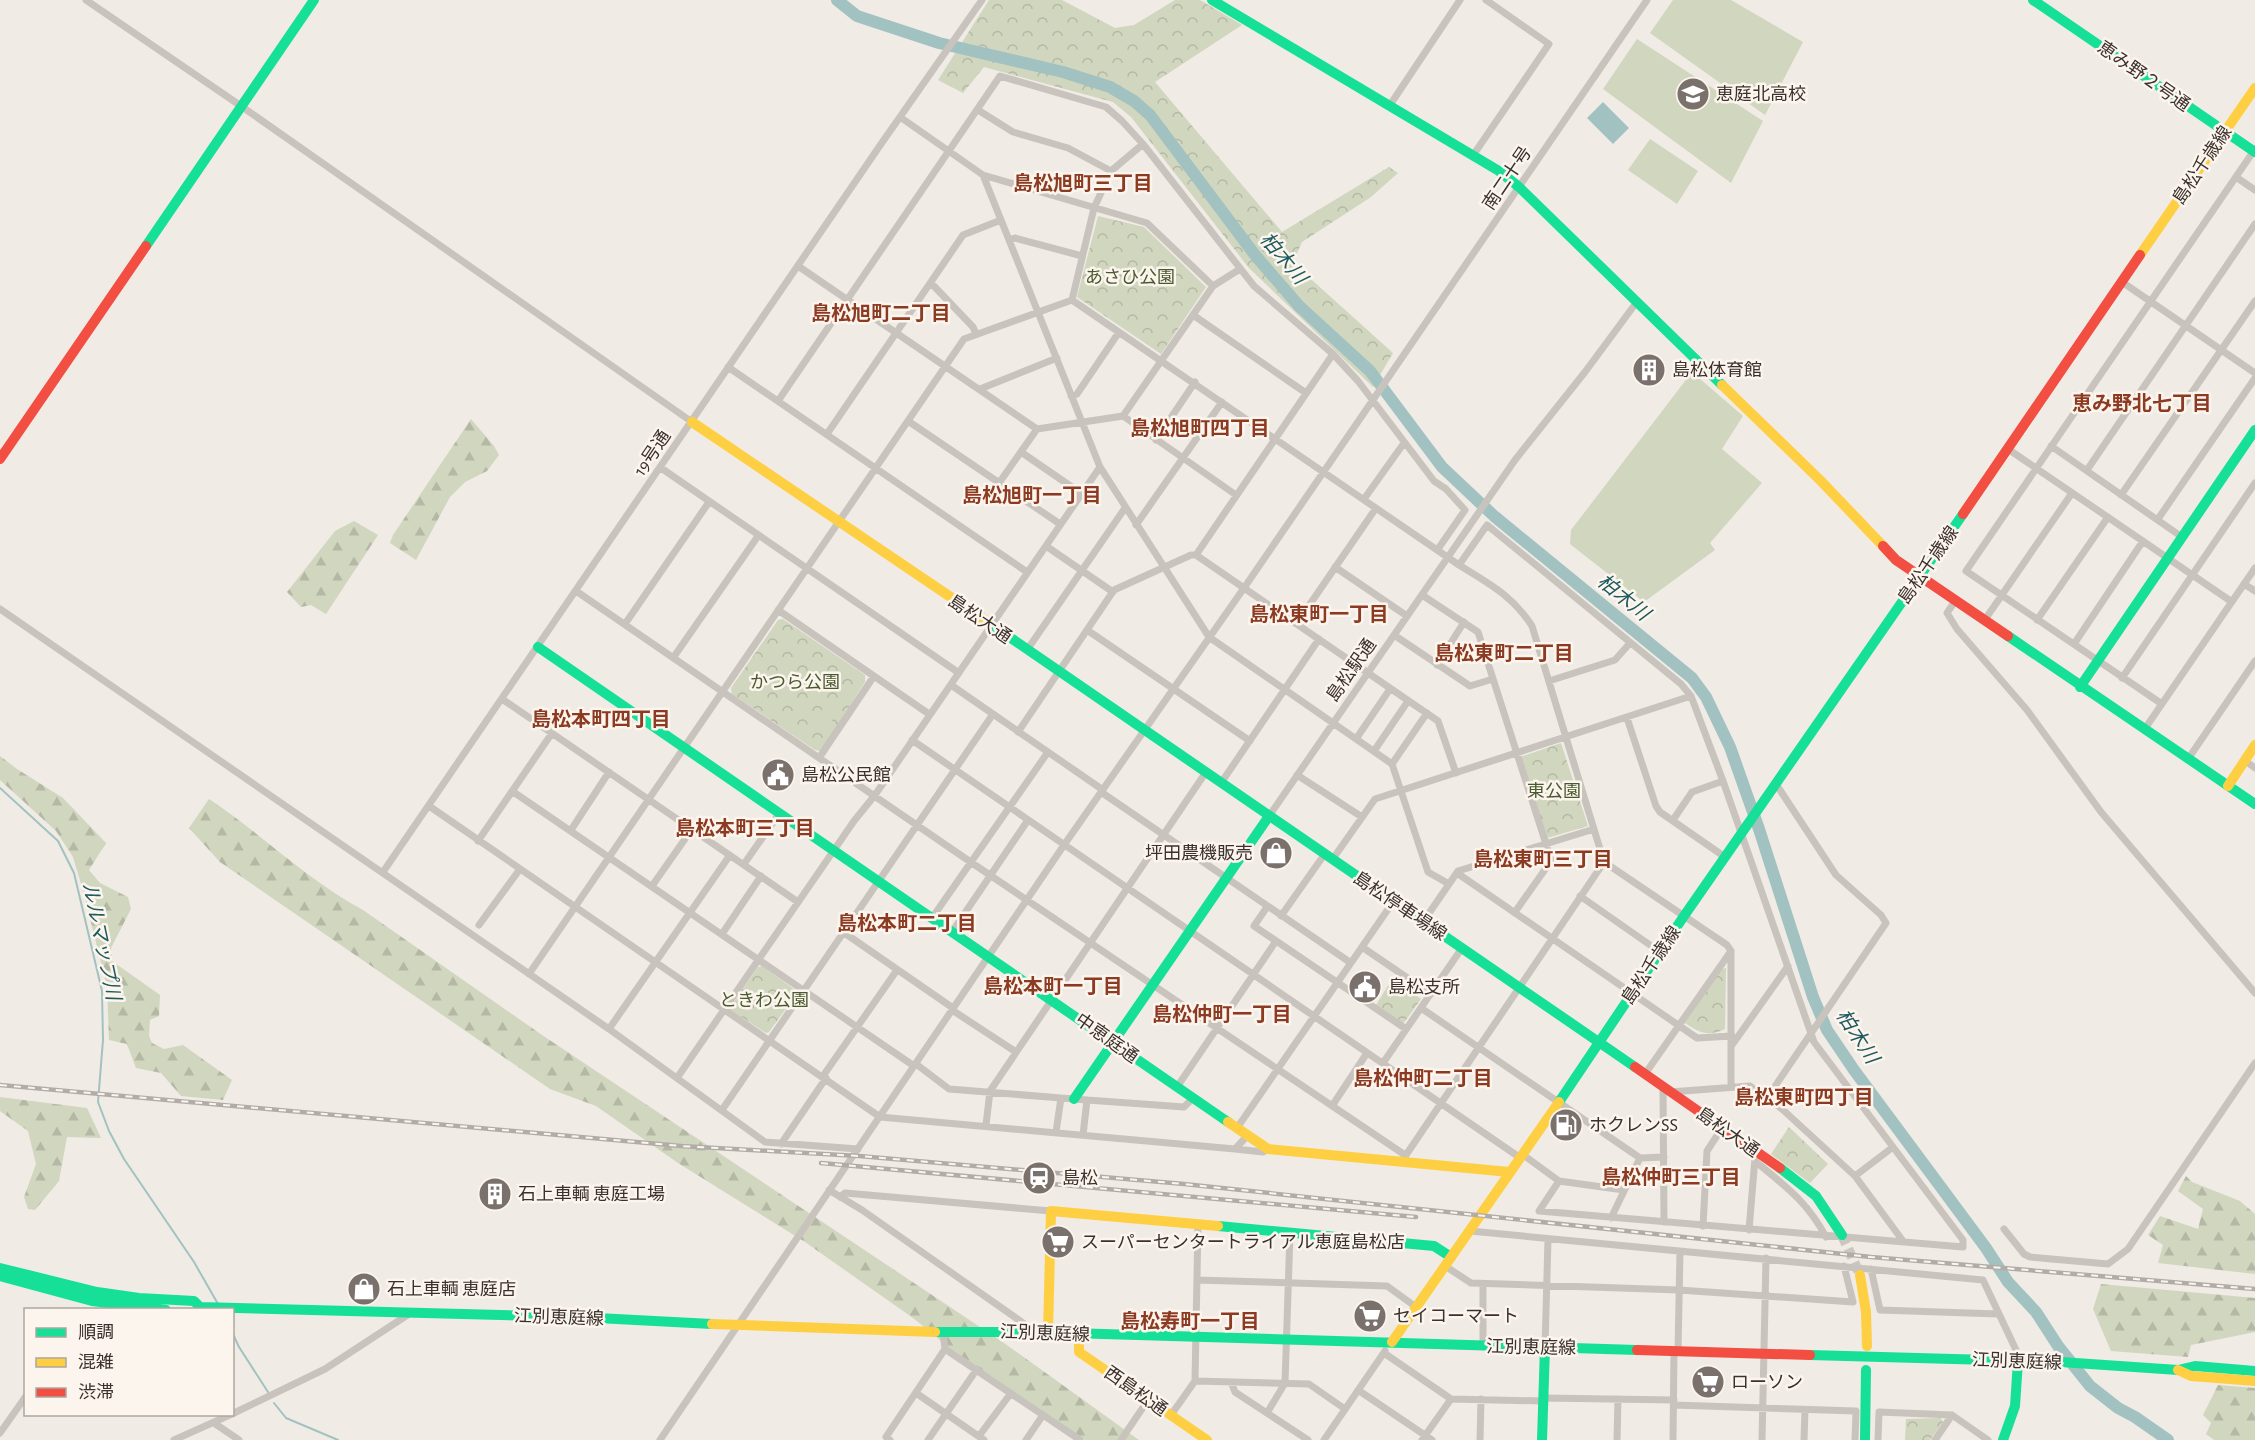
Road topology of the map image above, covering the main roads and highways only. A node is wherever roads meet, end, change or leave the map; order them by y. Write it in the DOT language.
graph roads {
  1 [pos="314,0"];
  2 [pos="1212,0"];
  3 [pos="2033,0"];
  4 [pos="2255,88"];
  5 [pos="2225,132"];
  6 [pos="2254,151"];
  7 [pos="692,422"];
  8 [pos="2255,430"];
  9 [pos="0,459"];
  10 [pos="1920,577"];
  11 [pos="538,647"];
  12 [pos="2080,687"];
  13 [pos="2255,745"];
  14 [pos="2228,786"];
  15 [pos="2255,804"];
  16 [pos="1269,816"];
  17 [pos="1113,1042"];
  18 [pos="1600,1043"];
  19 [pos="1074,1099"];
  20 [pos="1509,1172"];
  21 [pos="1842,1235"];
  22 [pos="1448,1261"];
  23 [pos="0,1268"];
  24 [pos="1860,1275"];
  25 [pos="0,1276"];
  26 [pos="92,1301"];
  27 [pos="150,1308"];
  28 [pos="200,1308"];
  29 [pos="234,1309"];
  30 [pos="1042,1332"];
  31 [pos="1079,1334"];
  32 [pos="1392,1342"];
  33 [pos="1867,1346"];
  34 [pos="1545,1347"];
  35 [pos="2018,1361"];
  36 [pos="1866,1370"];
  37 [pos="2178,1370"];
  38 [pos="2255,1371"];
  39 [pos="2255,1381"];
  40 [pos="2005,1435"];
  41 [pos="1207,1440"];
  42 [pos="1542,1440"];
  43 [pos="1865,1440"];
  44 [pos="1997,1440"];
  1 -- 9 [label="main road"];
  2 -- 10 [label="main road"];
  3 -- 5 [label="main road, 恵み野２号通"];
  4 -- 5 [label="main road, 島松千歳線"];
  5 -- 6 [label="main road, 恵み野２号通"];
  5 -- 10 [label="main road, 島松千歳線"];
  7 -- 16 [label="main road, 島松大通"];
  8 -- 12 [label="main road"];
  10 -- 12 [label="main road"];
  10 -- 18 [label="main road, 島松千歳線"];
  11 -- 17 [label="main road, 中恵庭通"];
  12 -- 14 [label="main road"];
  13 -- 14 [label="main road"];
  14 -- 15 [label="main road"];
  16 -- 17 [label="main road"];
  16 -- 18 [label="main road, 島松停車場線"];
  17 -- 19 [label="main road"];
  17 -- 20 [label="main road, 中恵庭通"];
  18 -- 20 [label="main road"];
  18 -- 21 [label="main road, 島松大通"];
  20 -- 22 [label="main road"];
  22 -- 30 [label="main road"];
  22 -- 32 [label="main road"];
  23 -- 26 [label="main road, 江別恵庭線"];
  24 -- 33 [label="main road"];
  25 -- 26 [label="main road, 江別恵庭線"];
  26 -- 27 [label="main road, 江別恵庭線"];
  26 -- 28 [label="main road, 江別恵庭線"];
  29 -- 30 [label="main road, 江別恵庭線"];
  30 -- 31 [label="main road, 江別恵庭線"];
  31 -- 32 [label="main road, 江別恵庭線"];
  31 -- 41 [label="main road, 西島松通"];
  32 -- 34 [label="main road, 江別恵庭線"];
  34 -- 35 [label="main road, 江別恵庭線"];
  34 -- 42 [label="main road"];
  35 -- 37 [label="main road, 江別恵庭線"];
  35 -- 40 [label="main road"];
  36 -- 43 [label="main road"];
  37 -- 38 [label="main road, 江別恵庭線"];
  37 -- 39 [label="main road, 江別恵庭線"];
  40 -- 44 [label="main road"];
}
